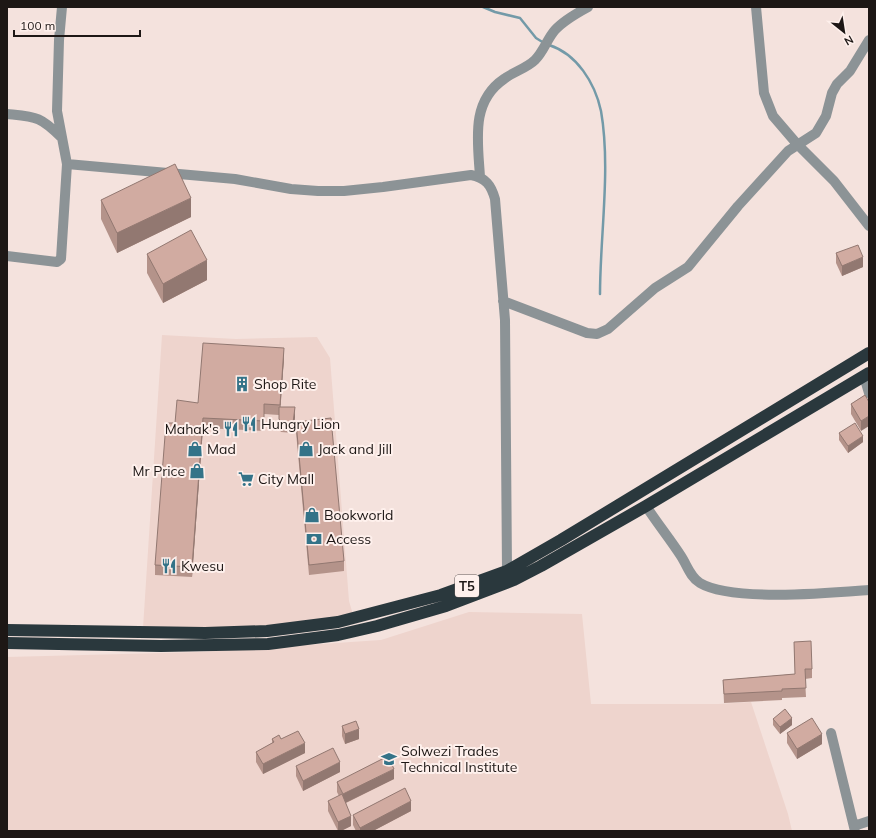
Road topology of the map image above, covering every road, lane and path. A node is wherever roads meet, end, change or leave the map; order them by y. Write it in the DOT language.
graph roads {
  1 [pos="62,7"];
  2 [pos="588,7"];
  3 [pos="756,7"];
  4 [pos="869,40"];
  5 [pos="7,114"];
  6 [pos="61,137"];
  7 [pos="797,144"];
  8 [pos="68,164"];
  9 [pos="480,177"];
  10 [pos="869,226"];
  11 [pos="7,256"];
  12 [pos="503,301"];
  13 [pos="869,353"];
  14 [pos="866,374"];
  15 [pos="869,393"];
  16 [pos="646,506"];
  17 [pos="507,571"];
  18 [pos="869,590"];
  19 [pos="7,630"];
  20 [pos="7,642"];
  21 [pos="831,733"];
  22 [pos="869,821"];
  23 [pos="855,828"];
  1 -- 6 [label="street"];
  2 -- 9 [label="street"];
  3 -- 7 [label="street"];
  4 -- 7 [label="street"];
  5 -- 6 [label="street"];
  6 -- 8 [label="street"];
  7 -- 10 [label="street"];
  7 -- 12 [label="street"];
  8 -- 9 [label="street"];
  8 -- 11 [label="street"];
  9 -- 12 [label="street"];
  12 -- 17 [label="street"];
  13 -- 17 [label="highway, T5"];
  14 -- 15 [label="street"];
  14 -- 16 [label="highway, T5"];
  16 -- 18 [label="street"];
  16 -- 20 [label="highway, T5"];
  17 -- 19 [label="highway, T5"];
  21 -- 23 [label="street"];
  22 -- 23 [label="street"];
}
